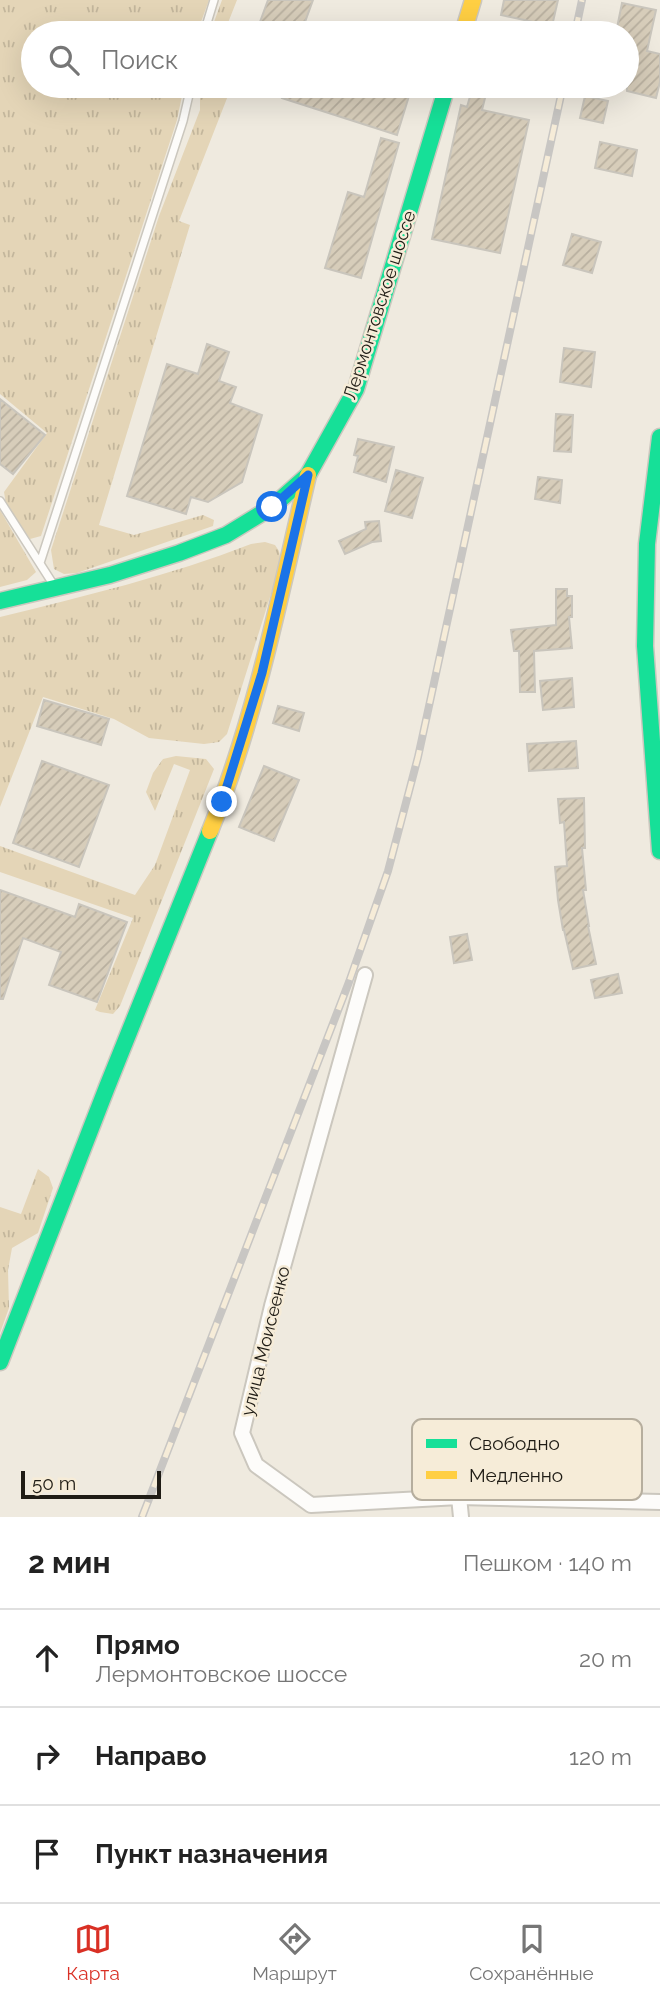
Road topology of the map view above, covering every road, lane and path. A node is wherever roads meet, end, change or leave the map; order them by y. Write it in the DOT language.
graph roads {
  1 [pos="214,0"];
  2 [pos="473,0"];
  3 [pos="208,21"];
  4 [pos="467,21"];
  5 [pos="188,98"];
  6 [pos="442,98"];
  7 [pos="660,437"];
  8 [pos="308,475"];
  9 [pos="0,501"];
  10 [pos="40,563"];
  11 [pos="55,588"];
  12 [pos="0,601"];
  13 [pos="660,850"];
  14 [pos="365,975"];
  15 [pos="0,1362"];
  16 [pos="427,1500"];
  17 [pos="580,1500"];
  18 [pos="660,1502"];
  19 [pos="311,1511"];
  1 -- 3 [label="lane"];
  2 -- 4 [label="street"];
  5 -- 10 [label="lane"];
  6 -- 8 [label="street, Лермонтовское шоссе"];
  7 -- 13 [label="street"];
  8 -- 11 [label="street, Лермонтовское шоссе"];
  8 -- 15 [label="street"];
  9 -- 10 [label="lane"];
  10 -- 11 [label="lane"];
  11 -- 12 [label="street, Лермонтовское шоссе"];
  14 -- 19 [label="street, улица Моисеенко"];
  16 -- 19 [label="street, улица Моисеенко"];
  17 -- 18 [label="street, улица Моисеенко"];
}
